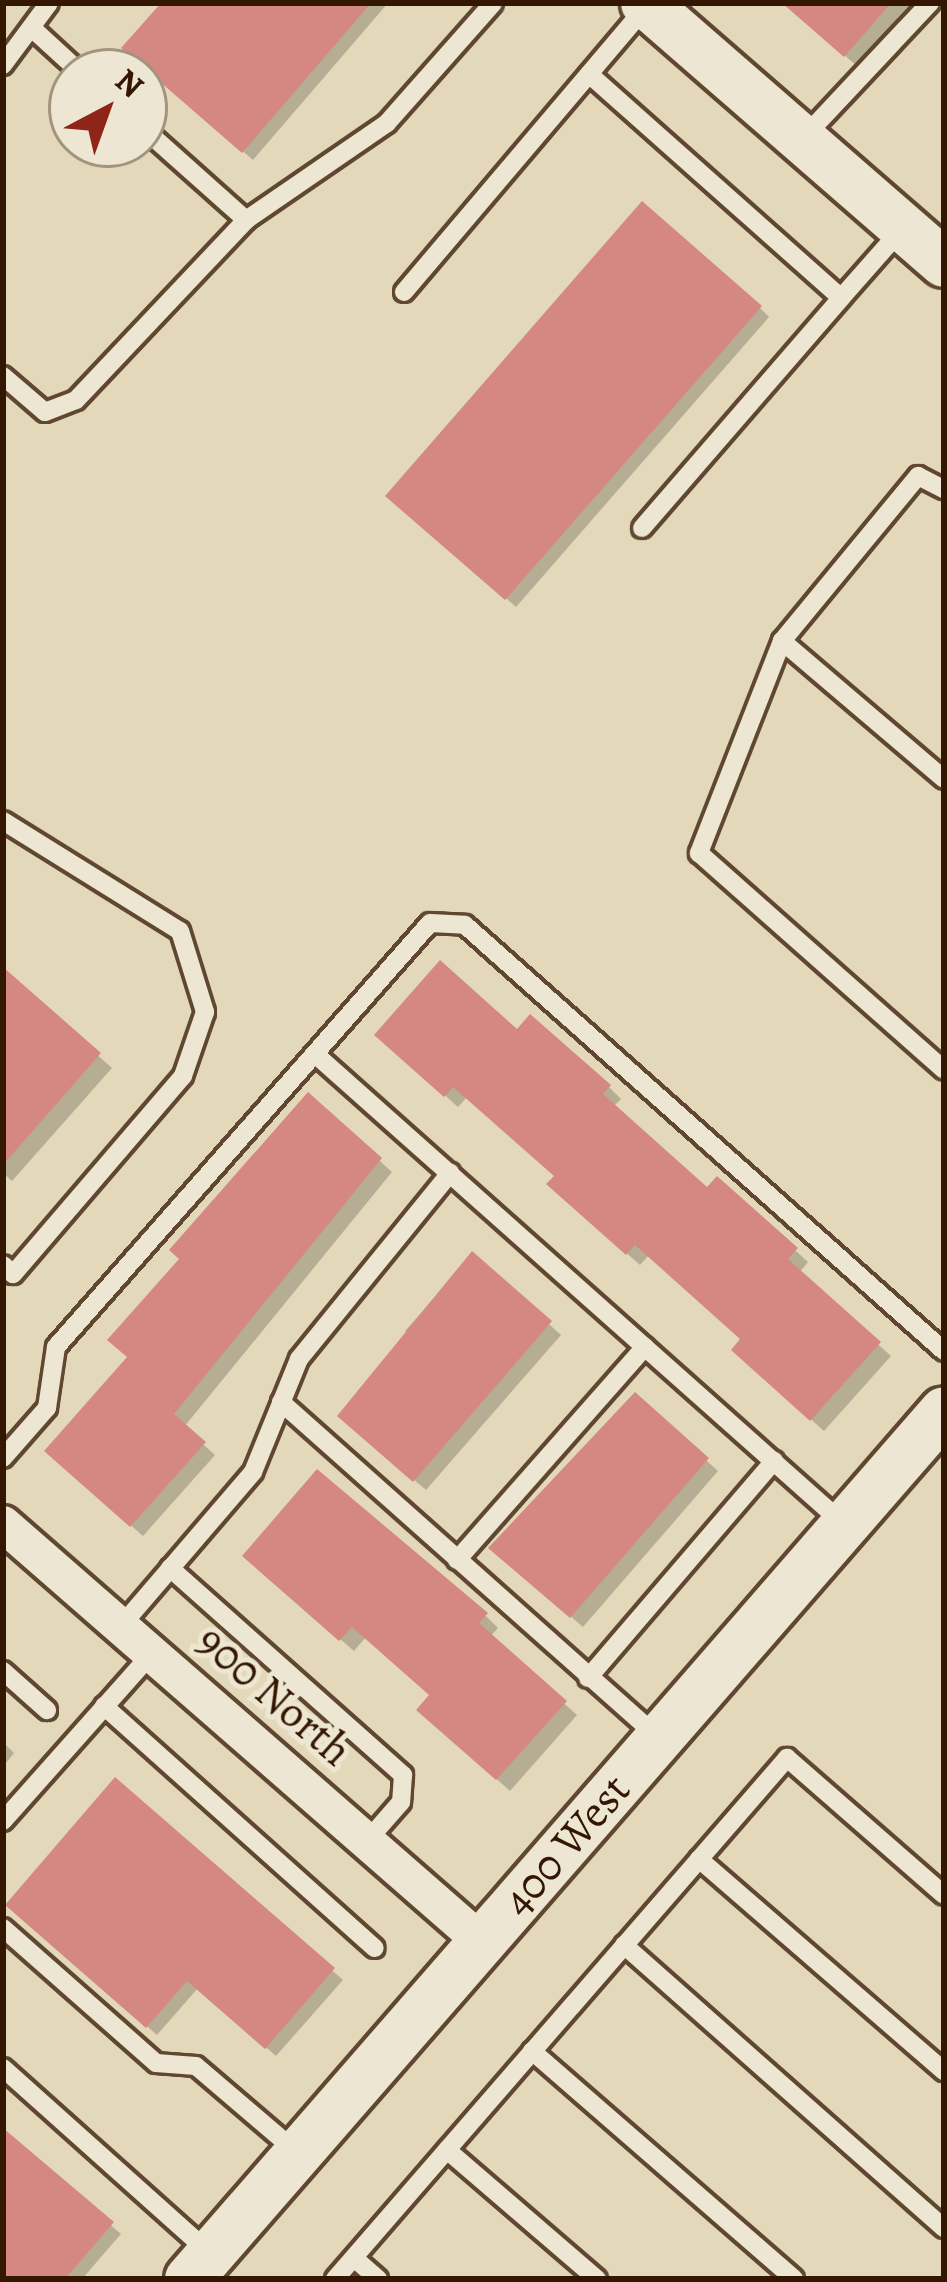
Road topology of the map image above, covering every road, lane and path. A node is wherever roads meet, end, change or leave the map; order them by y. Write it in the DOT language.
graph roads {
  1 [pos="49,3"];
  2 [pos="930,3"];
  3 [pos="489,4"];
  4 [pos="646,4"];
  5 [pos="34,31"];
  6 [pos="53,48"];
  7 [pos="3,65"];
  8 [pos="589,74"];
  9 [pos="802,140"];
  10 [pos="168,150"];
  11 [pos="246,220"];
  12 [pos="903,228"];
  13 [pos="944,263"];
  14 [pos="404,292"];
  15 [pos="841,298"];
  16 [pos="3,376"];
  17 [pos="944,489"];
  18 [pos="642,528"];
  19 [pos="782,641"];
  20 [pos="944,779"];
  21 [pos="3,821"];
  22 [pos="315,1054"];
  23 [pos="944,1070"];
  24 [pos="449,1173"];
  25 [pos="3,1265"];
  26 [pos="645,1347"];
  27 [pos="944,1351"];
  28 [pos="281,1402"];
  29 [pos="944,1411"];
  30 [pos="3,1458"];
  31 [pos="774,1462"];
  32 [pos="3,1524"];
  33 [pos="845,1525"];
  34 [pos="457,1560"];
  35 [pos="170,1568"];
  36 [pos="121,1626"];
  37 [pos="152,1653"];
  38 [pos="3,1671"];
  39 [pos="588,1678"];
  40 [pos="104,1706"];
  41 [pos="46,1710"];
  42 [pos="658,1738"];
  43 [pos="3,1821"];
  44 [pos="367,1841"];
  45 [pos="699,1859"];
  46 [pos="944,1895"];
  47 [pos="3,1928"];
  48 [pos="482,1942"];
  49 [pos="624,1946"];
  50 [pos="375,1948"];
  51 [pos="532,2051"];
  52 [pos="3,2068"];
  53 [pos="944,2071"];
  54 [pos="447,2150"];
  55 [pos="298,2153"];
  56 [pos="944,2228"];
  57 [pos="353,2258"];
  58 [pos="200,2266"];
  59 [pos="335,2279"];
  60 [pos="378,2279"];
  61 [pos="598,2279"];
  62 [pos="794,2279"];
  1 -- 5 [label="lane"];
  2 -- 9 [label="lane"];
  3 -- 11 [label="lane"];
  4 -- 8 [label="lane"];
  4 -- 9 [label="street"];
  5 -- 6 [label="lane"];
  5 -- 7 [label="lane"];
  8 -- 14 [label="lane"];
  8 -- 15 [label="lane"];
  9 -- 12 [label="street"];
  10 -- 11 [label="lane"];
  11 -- 16 [label="lane"];
  12 -- 13 [label="street"];
  12 -- 15 [label="lane"];
  15 -- 18 [label="lane"];
  17 -- 19 [label="lane"];
  19 -- 20 [label="lane"];
  19 -- 23 [label="lane"];
  21 -- 25 [label="lane"];
  22 -- 24 [label="lane"];
  22 -- 27 [label="lane"];
  22 -- 30 [label="lane"];
  24 -- 26 [label="lane"];
  24 -- 28 [label="lane"];
  26 -- 31 [label="lane"];
  26 -- 34 [label="lane"];
  28 -- 34 [label="lane"];
  28 -- 35 [label="lane"];
  29 -- 33 [label="street, 400 West"];
  31 -- 33 [label="lane"];
  31 -- 39 [label="lane"];
  32 -- 36 [label="street, 900 North"];
  33 -- 42 [label="street, 400 West"];
  34 -- 39 [label="lane"];
  35 -- 36 [label="lane"];
  35 -- 44 [label="lane"];
  36 -- 37 [label="street, 900 North"];
  37 -- 40 [label="lane"];
  37 -- 44 [label="street, 900 North"];
  38 -- 41 [label="lane"];
  39 -- 42 [label="lane"];
  40 -- 43 [label="lane"];
  40 -- 50 [label="lane"];
  42 -- 48 [label="street, 400 West"];
  44 -- 48 [label="street, 900 North"];
  45 -- 46 [label="lane"];
  45 -- 49 [label="lane"];
  45 -- 53 [label="lane"];
  47 -- 55 [label="lane"];
  48 -- 55 [label="street, 400 West"];
  49 -- 51 [label="lane"];
  49 -- 56 [label="lane"];
  51 -- 54 [label="lane"];
  51 -- 62 [label="lane"];
  52 -- 58 [label="lane"];
  54 -- 57 [label="lane"];
  54 -- 61 [label="lane"];
  55 -- 58 [label="street, 400 West"];
  57 -- 59 [label="lane"];
  57 -- 60 [label="lane"];
}
